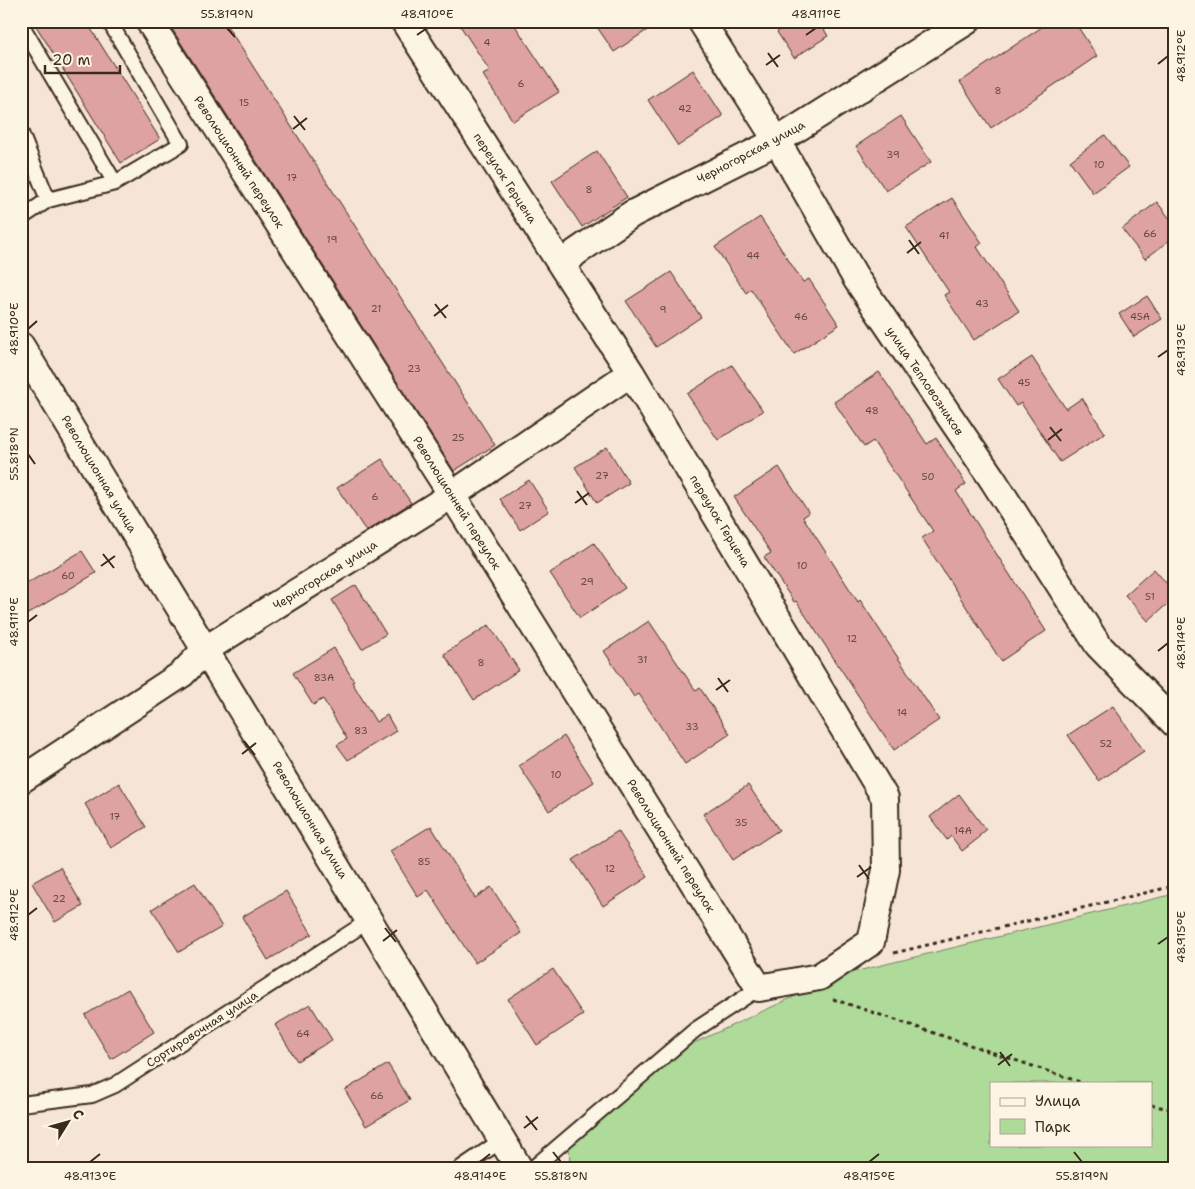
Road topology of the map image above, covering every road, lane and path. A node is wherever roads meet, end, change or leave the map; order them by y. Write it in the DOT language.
graph roads {
  1 [pos="109,21"];
  2 [pos="149,21"];
  3 [pos="404,21"];
  4 [pos="700,21"];
  5 [pos="967,21"];
  6 [pos="21,24"];
  7 [pos="21,133"];
  8 [pos="777,141"];
  9 [pos="115,183"];
  10 [pos="48,200"];
  11 [pos="21,218"];
  12 [pos="563,266"];
  13 [pos="21,346"];
  14 [pos="631,373"];
  15 [pos="452,495"];
  16 [pos="206,649"];
  17 [pos="1174,723"];
  18 [pos="24,771"];
  19 [pos="1174,886"];
  20 [pos="370,920"];
  21 [pos="893,953"];
  22 [pos="759,988"];
  23 [pos="832,999"];
  24 [pos="1080,1082"];
  25 [pos="21,1104"];
  26 [pos="1152,1105"];
  27 [pos="1174,1110"];
  28 [pos="502,1140"];
  29 [pos="461,1168"];
  30 [pos="519,1168"];
  31 [pos="533,1168"];
  1 -- 9 [label="lane"];
  2 -- 15 [label="street, Революционный переулок"];
  3 -- 12 [label="street, переулок Герцена"];
  4 -- 8 [label="street, улица Тепловозников"];
  5 -- 8 [label="street, Черногорская улица"];
  6 -- 9 [label="lane"];
  7 -- 10 [label="lane"];
  8 -- 12 [label="street, Черногорская улица"];
  8 -- 17 [label="street, улица Тепловозников"];
  9 -- 10 [label="lane"];
  10 -- 11 [label="lane"];
  12 -- 14 [label="street, переулок Герцена"];
  13 -- 16 [label="street, Революционная улица"];
  14 -- 15 [label="street, Черногорская улица"];
  14 -- 22 [label="street, переулок Герцена"];
  15 -- 16 [label="street, Черногорская улица"];
  15 -- 22 [label="street, Революционный переулок"];
  16 -- 18 [label="street, Черногорская улица"];
  16 -- 20 [label="street, Революционная улица"];
  19 -- 21 [label="path"];
  20 -- 25 [label="lane, Сортировочная улица"];
  20 -- 28 [label="street, Революционная улица"];
  22 -- 31 [label="lane"];
  23 -- 24 [label="path"];
  26 -- 27 [label="path"];
  28 -- 29 [label="lane"];
  28 -- 30 [label="street, Революционная улица"];
}
